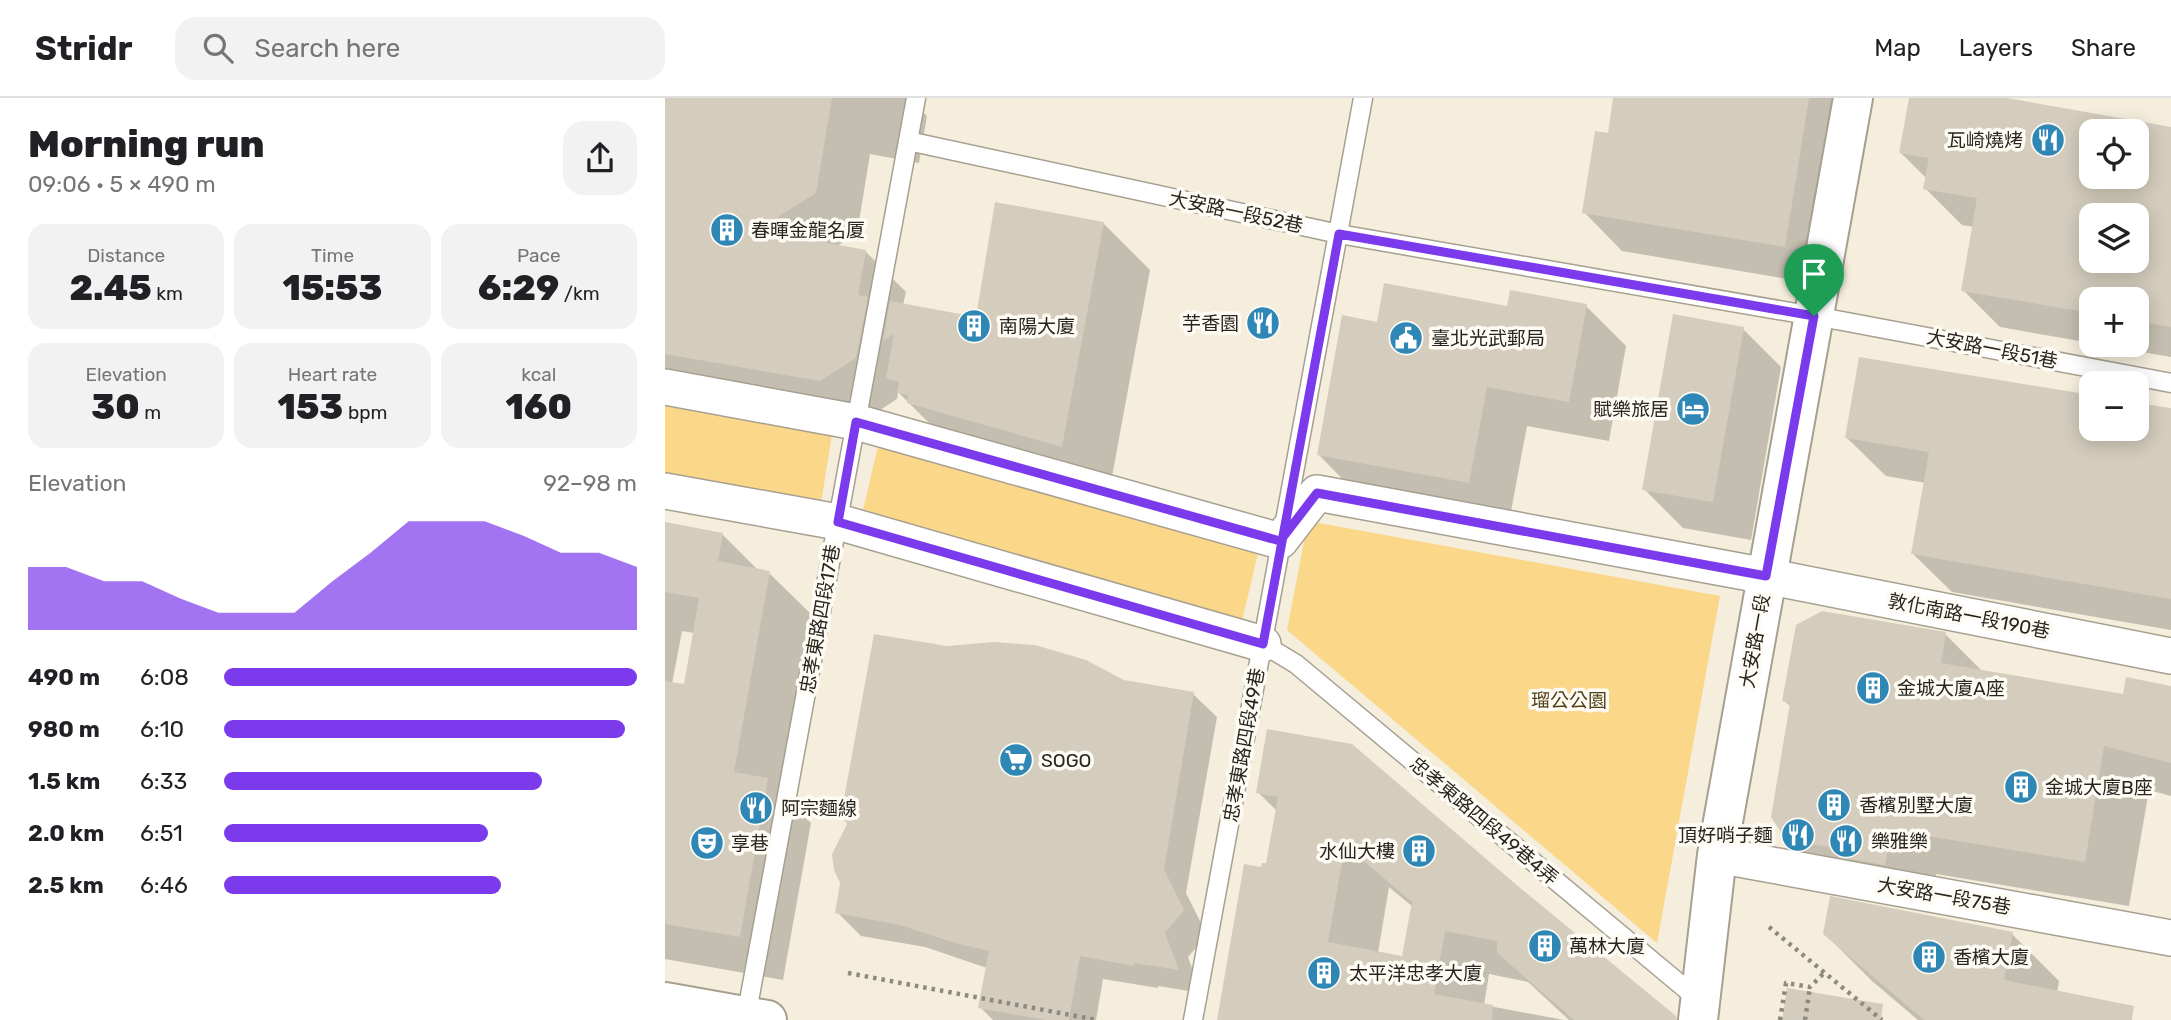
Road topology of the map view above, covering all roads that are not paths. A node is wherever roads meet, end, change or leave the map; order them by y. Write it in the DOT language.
graph roads {
  1 [pos="916,98"];
  2 [pos="1363,98"];
  3 [pos="1853,98"];
  4 [pos="908,141"];
  5 [pos="1339,234"];
  6 [pos="1814,316"];
  7 [pos="2171,383"];
  8 [pos="665,387"];
  9 [pos="856,422"];
  10 [pos="665,491"];
  11 [pos="838,522"];
  12 [pos="1280,541"];
  13 [pos="1766,576"];
  14 [pos="1263,644"];
  15 [pos="2171,656"];
  16 [pos="1717,855"];
  17 [pos="2171,937"];
  18 [pos="665,1002"];
  19 [pos="1700,1011"];
  20 [pos="756,1018"];
  21 [pos="1193,1020"];
  1 -- 4 [label="lane, 忠孝東路四段17巷"];
  2 -- 5 [label="lane, 忠孝東路四段49巷"];
  3 -- 6 [label="street, 大安路一段"];
  4 -- 5 [label="lane, 大安路一段52巷"];
  4 -- 9 [label="lane, 忠孝東路四段17巷"];
  5 -- 6 [label="lane, 大安路一段52巷"];
  5 -- 12 [label="lane, 忠孝東路四段49巷"];
  6 -- 7 [label="lane, 大安路一段51巷"];
  6 -- 13 [label="street, 大安路一段"];
  8 -- 9 [label="street"];
  9 -- 11 [label="lane, 忠孝東路四段17巷"];
  9 -- 12 [label="street"];
  10 -- 11 [label="street"];
  11 -- 14 [label="street"];
  11 -- 20 [label="lane, 忠孝東路四段17巷"];
  12 -- 13 [label="street, 敦化南路一段190巷"];
  12 -- 14 [label="lane, 忠孝東路四段49巷"];
  13 -- 15 [label="street, 敦化南路一段190巷"];
  13 -- 16 [label="street, 大安路一段"];
  14 -- 19 [label="lane, 忠孝東路四段49巷4弄"];
  14 -- 21 [label="lane, 忠孝東路四段49巷"];
  16 -- 17 [label="street, 大安路一段75巷"];
  16 -- 19 [label="street, 大安路一段"];
  18 -- 20 [label="street"];
}
